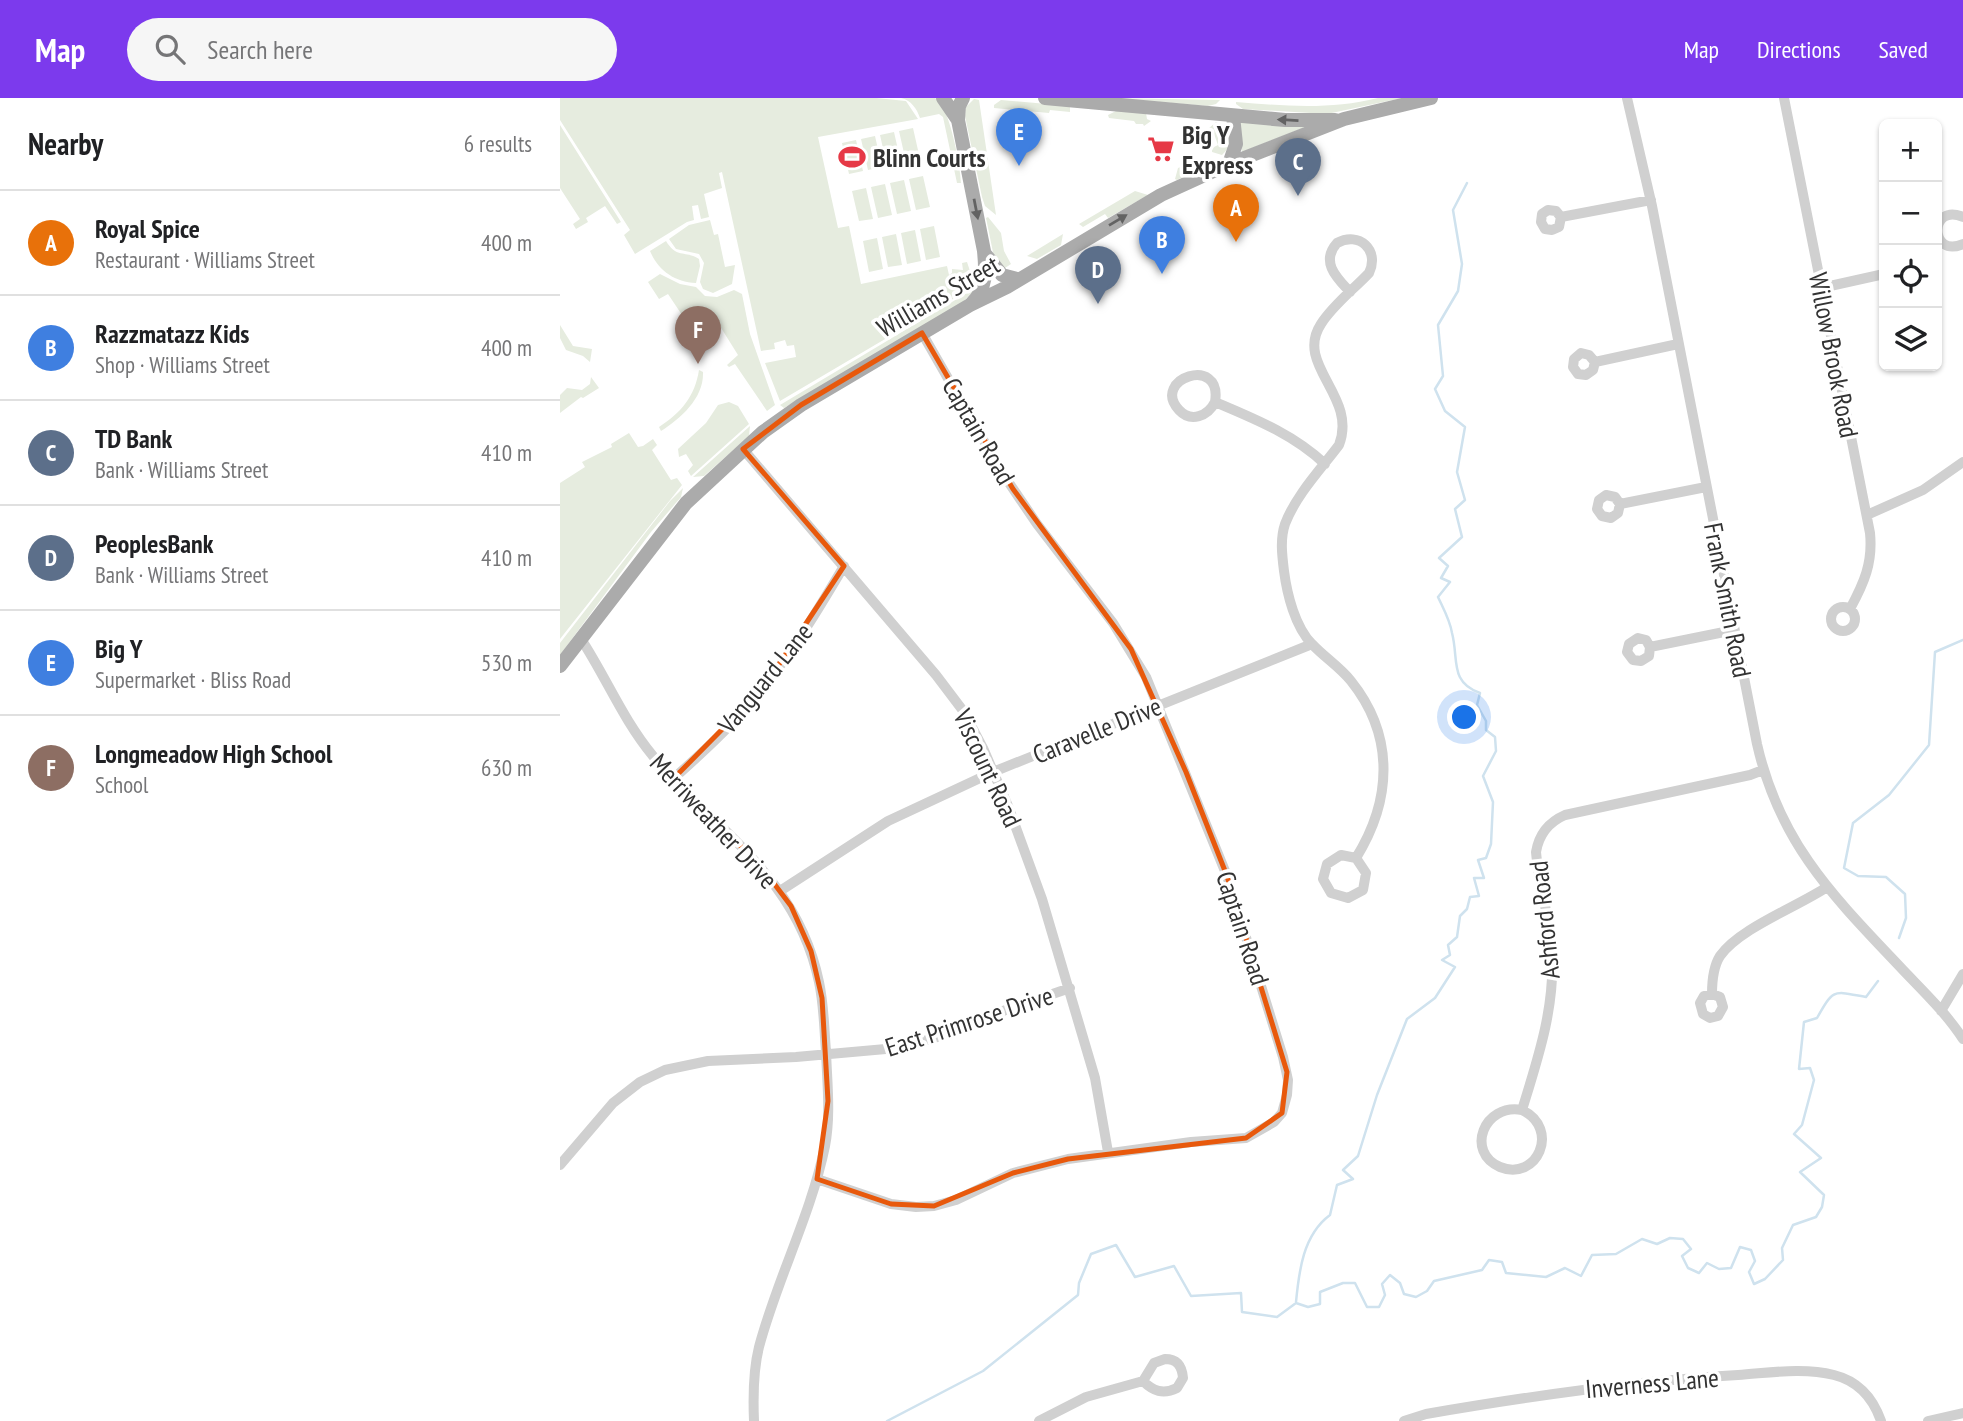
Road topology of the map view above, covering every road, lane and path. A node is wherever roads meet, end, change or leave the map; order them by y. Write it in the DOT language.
graph roads {
  1 [pos="943,98"];
  2 [pos="964,98"];
  3 [pos="1045,98"];
  4 [pos="1431,98"];
  5 [pos="1627,98"];
  6 [pos="1784,98"];
  7 [pos="1233,116"];
  8 [pos="1344,119"];
  9 [pos="958,120"];
  10 [pos="1229,164"];
  11 [pos="1651,200"];
  12 [pos="1963,216"];
  13 [pos="1561,217"];
  14 [pos="1942,219"];
  15 [pos="1942,244"];
  16 [pos="1963,244"];
  17 [pos="984,251"];
  18 [pos="1879,275"];
  19 [pos="1017,279"];
  20 [pos="1821,288"];
  21 [pos="1350,292"];
  22 [pos="970,305"];
  23 [pos="922,333"];
  24 [pos="1678,344"];
  25 [pos="1595,362"];
  26 [pos="1215,402"];
  27 [pos="743,449"];
  28 [pos="1963,462"];
  29 [pos="1325,464"];
  30 [pos="1706,487"];
  31 [pos="1620,504"];
  32 [pos="1867,515"];
  33 [pos="844,566"];
  34 [pos="1850,609"];
  35 [pos="1734,631"];
  36 [pos="581,639"];
  37 [pos="1311,644"];
  38 [pos="1650,647"];
  39 [pos="560,666"];
  40 [pos="1159,705"];
  41 [pos="1763,770"];
  42 [pos="993,772"];
  43 [pos="674,778"];
  44 [pos="1356,858"];
  45 [pos="1827,887"];
  46 [pos="780,891"];
  47 [pos="1963,974"];
  48 [pos="1070,988"];
  49 [pos="1712,994"];
  50 [pos="1941,1011"];
  51 [pos="1963,1039"];
  52 [pos="826,1055"];
  53 [pos="1522,1110"];
  54 [pos="1108,1152"];
  55 [pos="560,1165"];
  56 [pos="817,1179"];
  57 [pos="1143,1381"];
  58 [pos="1963,1413"];
  59 [pos="754,1421"];
  60 [pos="1039,1421"];
  61 [pos="1404,1421"];
  62 [pos="1881,1421"];
  63 [pos="1928,1421"];
  1 -- 9 [label="main road"];
  2 -- 9 [label="main road"];
  3 -- 7 [label="main road"];
  4 -- 8 [label="main road, Williams Street"];
  5 -- 11 [label="street, Frank Smith Road"];
  6 -- 20 [label="street, Willow Brook Road"];
  8 -- 7 [label="main road, one-way"];
  7 -- 10 [label="main road"];
  8 -- 10 [label="main road, Williams Street"];
  9 -- 17 [label="main road, one-way"];
  19 -- 10 [label="main road, Williams Street, one-way"];
  11 -- 13 [label="street"];
  11 -- 24 [label="street, Frank Smith Road"];
  12 -- 14 [label="street"];
  15 -- 16 [label="street"];
  17 -- 19 [label="main road"];
  17 -- 22 [label="main road"];
  18 -- 20 [label="street"];
  19 -- 22 [label="main road, Williams Street"];
  20 -- 32 [label="street, Willow Brook Road"];
  21 -- 21 [label="street"];
  21 -- 29 [label="street"];
  22 -- 23 [label="main road, Williams Street"];
  23 -- 27 [label="main road, Williams Street"];
  23 -- 40 [label="street, Captain Road"];
  24 -- 25 [label="street"];
  24 -- 30 [label="street, Frank Smith Road"];
  26 -- 26 [label="street"];
  26 -- 29 [label="street"];
  27 -- 33 [label="street, Viscount Road"];
  27 -- 36 [label="main road, Williams Street"];
  28 -- 32 [label="street"];
  29 -- 37 [label="street"];
  30 -- 31 [label="street"];
  30 -- 35 [label="street, Frank Smith Road"];
  32 -- 34 [label="street, Willow Brook Road"];
  33 -- 42 [label="street, Viscount Road"];
  33 -- 43 [label="street, Vanguard Lane"];
  35 -- 38 [label="street"];
  35 -- 41 [label="street, Frank Smith Road"];
  36 -- 39 [label="main road, Williams Street"];
  36 -- 43 [label="street, Merriweather Drive"];
  37 -- 40 [label="street, Caravelle Drive"];
  37 -- 44 [label="street"];
  40 -- 42 [label="street, Caravelle Drive"];
  40 -- 54 [label="street, Captain Road"];
  41 -- 45 [label="street, Frank Smith Road"];
  41 -- 53 [label="street, Ashford Road"];
  42 -- 46 [label="street, Caravelle Drive"];
  42 -- 48 [label="street, Viscount Road"];
  43 -- 46 [label="street, Merriweather Drive"];
  44 -- 44 [label="street"];
  45 -- 49 [label="street"];
  45 -- 50 [label="street, Frank Smith Road"];
  46 -- 52 [label="street, Merriweather Drive"];
  47 -- 50 [label="street"];
  48 -- 52 [label="street, East Primrose Drive"];
  48 -- 54 [label="street, Viscount Road"];
  50 -- 51 [label="street, Frank Smith Road"];
  52 -- 55 [label="street, East Primrose Drive"];
  52 -- 56 [label="street, Merriweather Drive"];
  53 -- 53 [label="street"];
  54 -- 56 [label="street, Captain Road"];
  56 -- 59 [label="street, Merriweather Drive"];
  57 -- 60 [label="street"];
  58 -- 63 [label="street"];
  61 -- 62 [label="street, Inverness Lane"];
}
